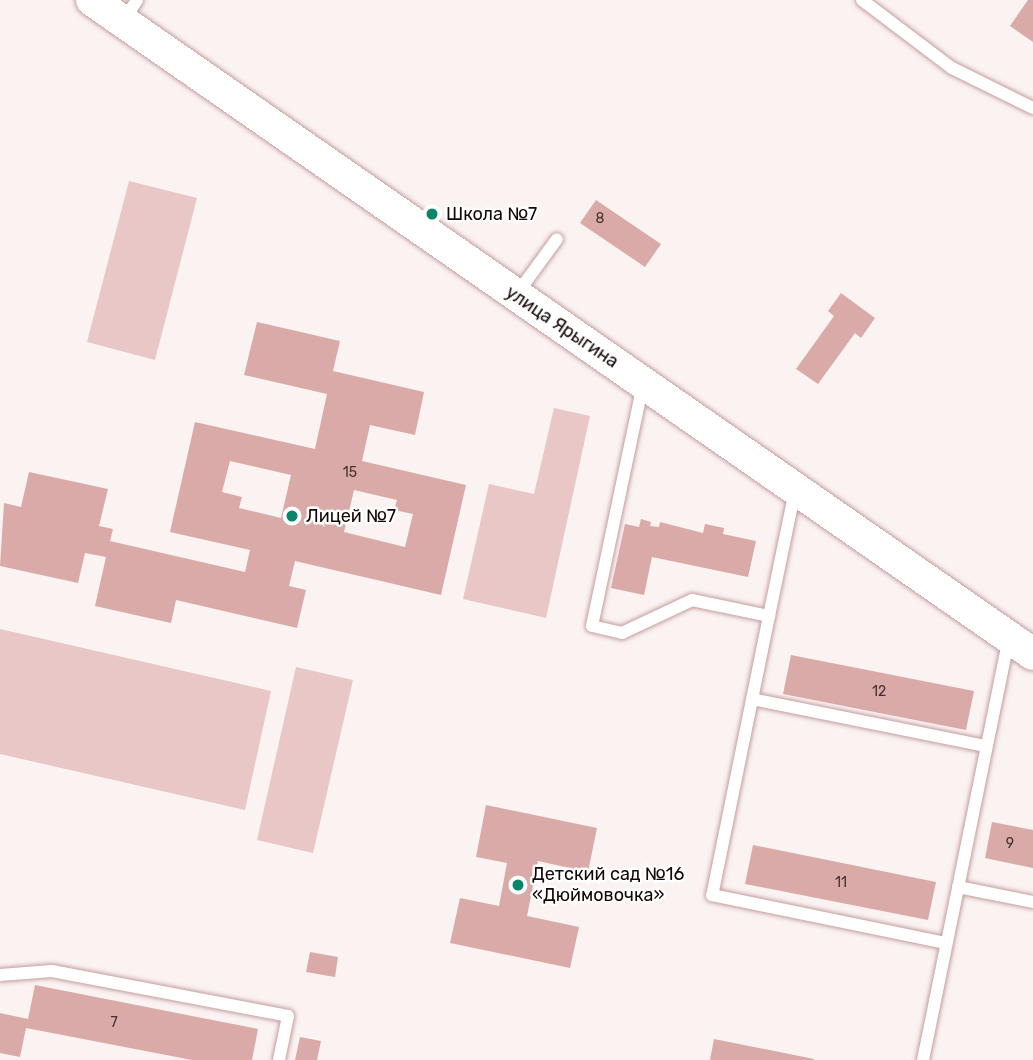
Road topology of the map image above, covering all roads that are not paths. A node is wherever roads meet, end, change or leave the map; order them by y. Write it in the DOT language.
graph roads {
  1 [pos="92,0"];
  2 [pos="862,0"];
  3 [pos="130,11"];
  4 [pos="1033,108"];
  5 [pos="557,239"];
  6 [pos="516,295"];
  7 [pos="643,383"];
  8 [pos="795,490"];
  9 [pos="769,616"];
  10 [pos="1021,646"];
  11 [pos="752,699"];
  12 [pos="986,746"];
  13 [pos="958,887"];
  14 [pos="1033,902"];
  15 [pos="946,943"];
  16 [pos="0,975"];
  17 [pos="279,1060"];
  18 [pos="923,1060"];
  1 -- 3 [label="street, улица Ярыгина"];
  2 -- 4 [label="lane"];
  3 -- 6 [label="street, улица Ярыгина"];
  5 -- 6 [label="lane"];
  6 -- 7 [label="street, улица Ярыгина"];
  7 -- 8 [label="street, улица Ярыгина"];
  7 -- 9 [label="lane"];
  8 -- 9 [label="lane"];
  8 -- 10 [label="street, улица Ярыгина"];
  9 -- 11 [label="lane"];
  10 -- 12 [label="lane"];
  11 -- 12 [label="lane"];
  11 -- 15 [label="lane"];
  12 -- 13 [label="lane"];
  13 -- 14 [label="lane"];
  13 -- 15 [label="lane"];
  15 -- 18 [label="lane"];
  16 -- 17 [label="lane"];
}
